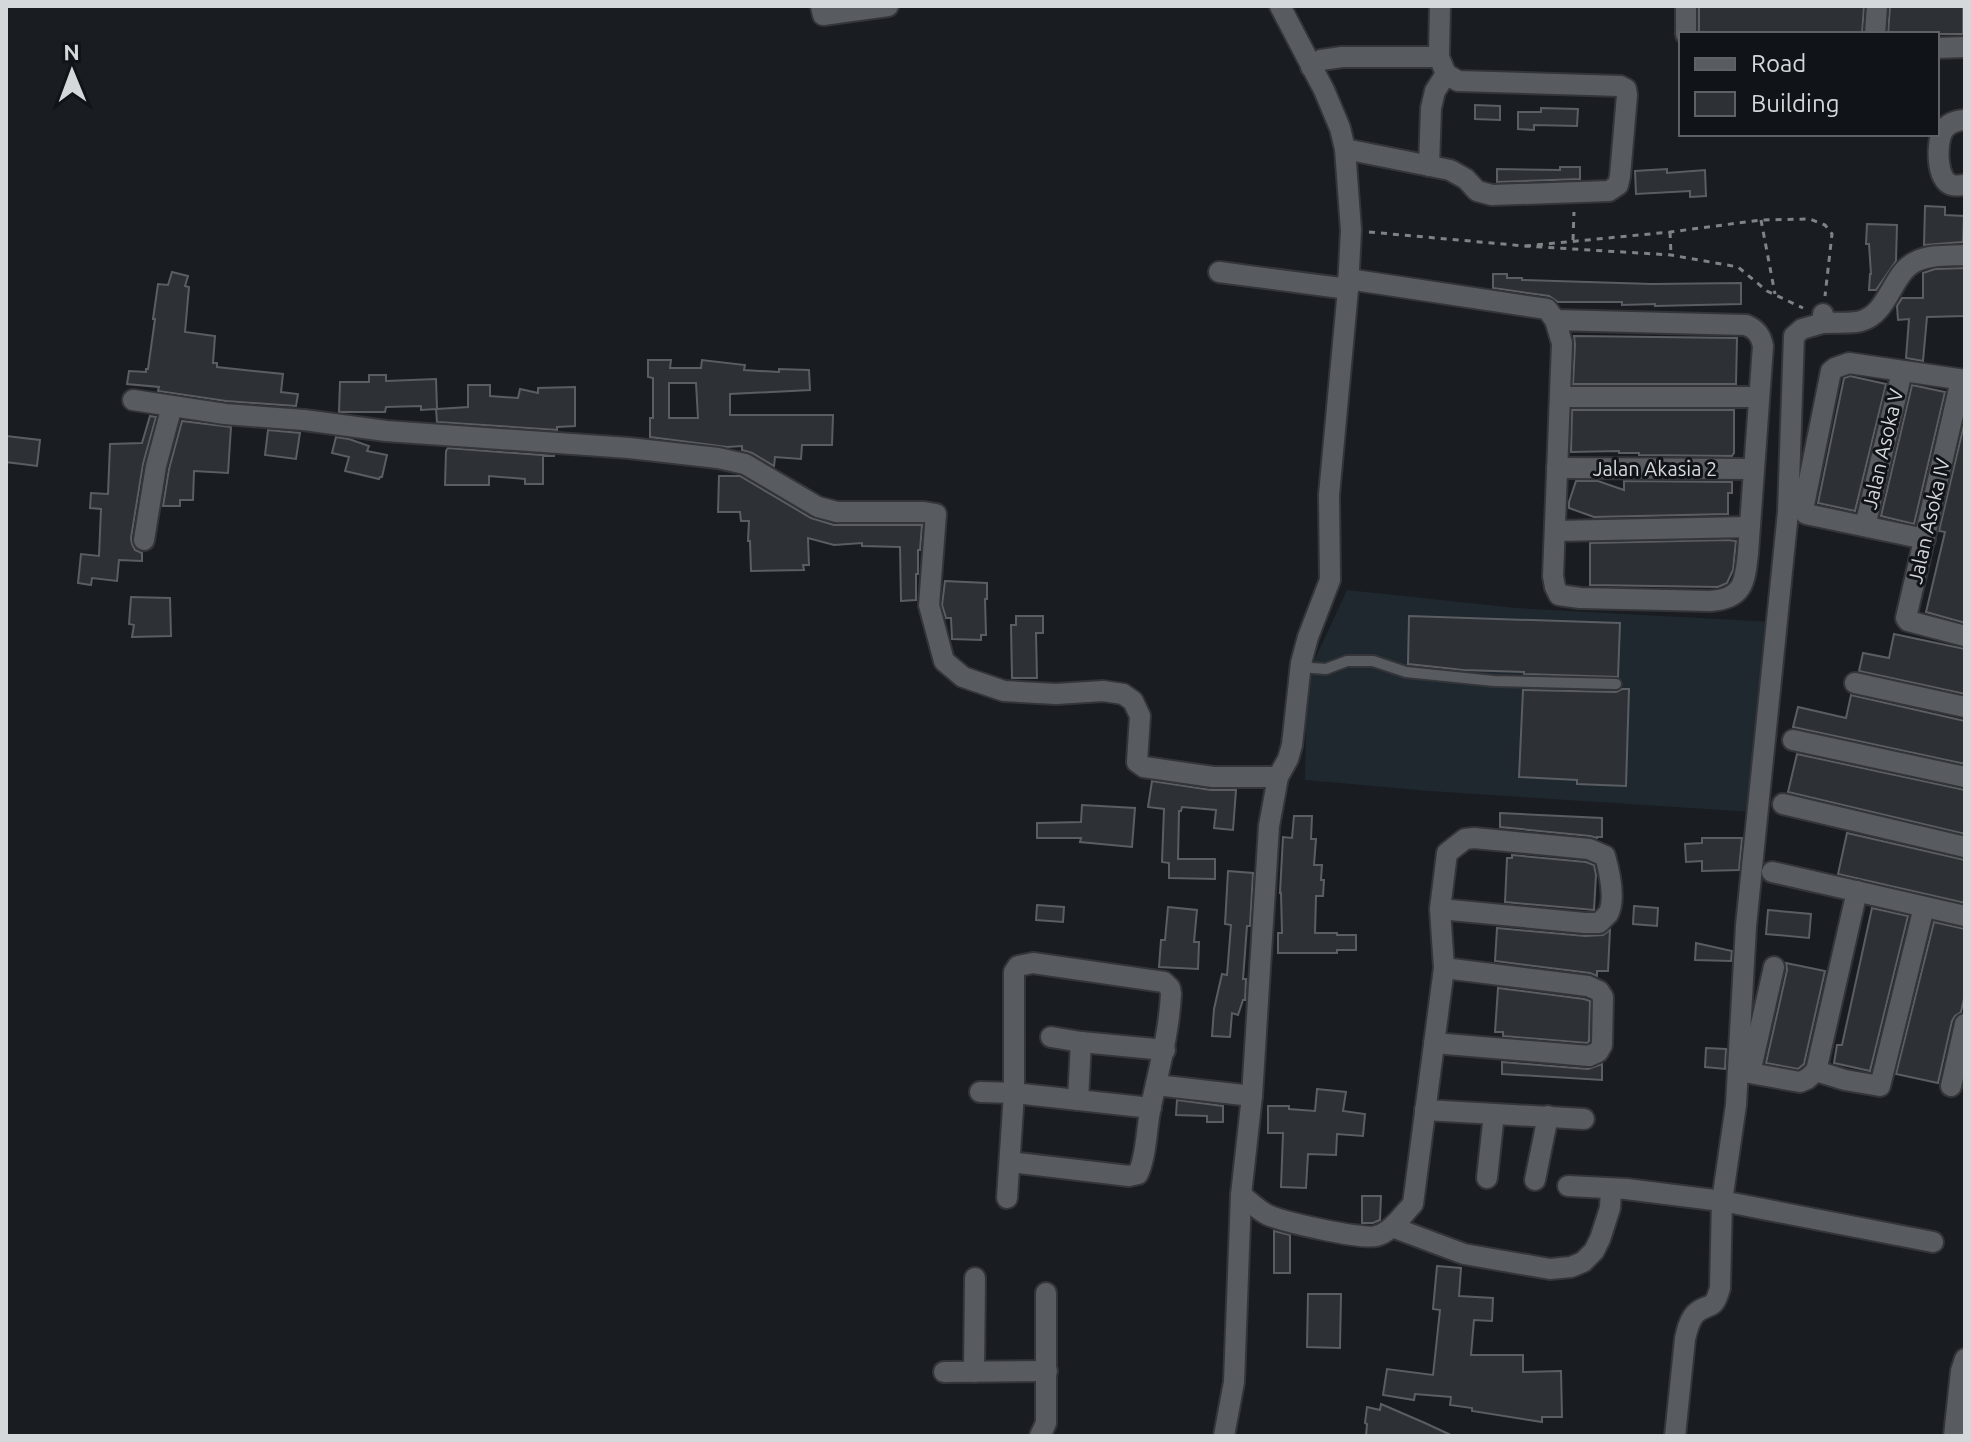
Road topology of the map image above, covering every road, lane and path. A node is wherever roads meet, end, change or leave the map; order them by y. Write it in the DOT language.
graph roads {
  1 [pos="821,6"];
  2 [pos="888,6"];
  3 [pos="1280,6"];
  4 [pos="1440,6"];
  5 [pos="1686,6"];
  6 [pos="1877,6"];
  7 [pos="1884,6"];
  8 [pos="1686,32"];
  9 [pos="1875,32"];
  10 [pos="1882,32"];
  11 [pos="1965,47"];
  12 [pos="1939,48"];
  13 [pos="1442,66"];
  14 [pos="1311,67"];
  15 [pos="1965,120"];
  16 [pos="1345,149"];
  17 [pos="1429,166"];
  18 [pos="1965,185"];
  19 [pos="1575,192"];
  20 [pos="1761,220"];
  21 [pos="1351,230"];
  22 [pos="1670,232"];
  23 [pos="1573,241"];
  24 [pos="1525,246"];
  25 [pos="1671,255"];
  26 [pos="1965,255"];
  27 [pos="1219,272"];
  28 [pos="1348,284"];
  29 [pos="1775,294"];
  30 [pos="1823,318"];
  31 [pos="1555,320"];
  32 [pos="1902,372"];
  33 [pos="1963,380"];
  34 [pos="1560,397"];
  35 [pos="1759,397"];
  36 [pos="133,400"];
  37 [pos="172,406"];
  38 [pos="1557,468"];
  39 [pos="1754,469"];
  40 [pos="1865,526"];
  41 [pos="1749,527"];
  42 [pos="1555,531"];
  43 [pos="1925,539"];
  44 [pos="144,540"];
  45 [pos="1965,636"];
  46 [pos="1301,663"];
  47 [pos="1855,683"];
  48 [pos="1616,684"];
  49 [pos="1965,707"];
  50 [pos="1793,740"];
  51 [pos="1278,777"];
  52 [pos="1965,777"];
  53 [pos="1783,804"];
  54 [pos="1965,847"];
  55 [pos="1772,872"];
  56 [pos="1857,891"];
  57 [pos="1924,907"];
  58 [pos="1440,909"];
  59 [pos="1965,916"];
  60 [pos="1774,967"];
  61 [pos="1444,968"];
  62 [pos="1965,1024"];
  63 [pos="1051,1037"];
  64 [pos="1081,1042"];
  65 [pos="1434,1043"];
  66 [pos="1165,1050"];
  67 [pos="1816,1071"];
  68 [pos="1957,1074"];
  69 [pos="1156,1085"];
  70 [pos="980,1092"];
  71 [pos="1014,1093"];
  72 [pos="1252,1096"];
  73 [pos="1078,1100"];
  74 [pos="1151,1108"];
  75 [pos="1425,1110"];
  76 [pos="1494,1114"];
  77 [pos="1548,1116"];
  78 [pos="1584,1119"];
  79 [pos="1010,1162"];
  80 [pos="1487,1178"];
  81 [pos="1535,1180"];
  82 [pos="1568,1186"];
  83 [pos="1611,1189"];
  84 [pos="1241,1195"];
  85 [pos="1007,1198"];
  86 [pos="1722,1201"];
  87 [pos="1392,1227"];
  88 [pos="1933,1242"];
  89 [pos="975,1278"];
  90 [pos="1046,1293"];
  91 [pos="1965,1359"];
  92 [pos="1047,1371"];
  93 [pos="944,1372"];
  94 [pos="974,1372"];
  95 [pos="1040,1436"];
  96 [pos="1224,1436"];
  97 [pos="1675,1436"];
  98 [pos="1954,1436"];
  1 -- 2 [label="street"];
  3 -- 14 [label="street"];
  4 -- 13 [label="street"];
  5 -- 8 [label="street"];
  6 -- 9 [label="street"];
  7 -- 10 [label="street"];
  11 -- 12 [label="street"];
  13 -- 14 [label="street"];
  13 -- 17 [label="street"];
  13 -- 19 [label="street"];
  14 -- 16 [label="street"];
  15 -- 18 [label="street"];
  16 -- 17 [label="street"];
  16 -- 21 [label="street"];
  17 -- 19 [label="street"];
  19 -- 23 [label="path"];
  20 -- 22 [label="path"];
  20 -- 29 [label="path"];
  20 -- 30 [label="path"];
  21 -- 24 [label="path"];
  21 -- 28 [label="street"];
  22 -- 23 [label="path"];
  22 -- 25 [label="path"];
  23 -- 24 [label="path"];
  24 -- 25 [label="path"];
  25 -- 29 [label="path"];
  26 -- 30 [label="street"];
  27 -- 28 [label="street"];
  28 -- 31 [label="street"];
  28 -- 46 [label="street"];
  29 -- 30 [label="path"];
  30 -- 86 [label="street"];
  31 -- 34 [label="street"];
  31 -- 35 [label="street"];
  32 -- 33 [label="street"];
  32 -- 40 [label="street, Jalan Asoka V"];
  32 -- 40 [label="street"];
  33 -- 43 [label="street, Jalan Asoka IV"];
  34 -- 35 [label="street"];
  34 -- 38 [label="street"];
  35 -- 39 [label="street"];
  36 -- 37 [label="street"];
  37 -- 44 [label="street"];
  37 -- 51 [label="street"];
  38 -- 39 [label="street, Jalan Akasia 2"];
  38 -- 42 [label="street"];
  39 -- 41 [label="street"];
  40 -- 43 [label="street"];
  41 -- 42 [label="street"];
  41 -- 42 [label="street"];
  43 -- 45 [label="street, Jalan Asoka IV"];
  46 -- 48 [label="lane"];
  46 -- 51 [label="street"];
  47 -- 49 [label="street"];
  50 -- 52 [label="street"];
  51 -- 72 [label="street"];
  53 -- 54 [label="street"];
  55 -- 56 [label="street"];
  56 -- 57 [label="street"];
  56 -- 67 [label="street"];
  57 -- 59 [label="street"];
  57 -- 67 [label="street"];
  58 -- 58 [label="street"];
  58 -- 61 [label="street"];
  60 -- 67 [label="street"];
  61 -- 65 [label="street"];
  61 -- 65 [label="street"];
  62 -- 68 [label="street"];
  63 -- 64 [label="street"];
  64 -- 66 [label="street"];
  64 -- 73 [label="street"];
  65 -- 75 [label="street"];
  66 -- 69 [label="street"];
  66 -- 71 [label="street"];
  69 -- 72 [label="street"];
  69 -- 74 [label="street"];
  70 -- 71 [label="street"];
  71 -- 73 [label="street"];
  71 -- 79 [label="street"];
  72 -- 84 [label="street"];
  73 -- 74 [label="street"];
  74 -- 79 [label="street"];
  75 -- 76 [label="street"];
  75 -- 87 [label="street"];
  76 -- 77 [label="street"];
  76 -- 80 [label="street"];
  77 -- 78 [label="street"];
  77 -- 81 [label="street"];
  79 -- 85 [label="street"];
  82 -- 83 [label="street"];
  83 -- 86 [label="street"];
  83 -- 87 [label="street"];
  84 -- 87 [label="street"];
  84 -- 96 [label="street"];
  86 -- 88 [label="street"];
  86 -- 97 [label="street"];
  89 -- 94 [label="street"];
  90 -- 92 [label="street"];
  91 -- 98 [label="street"];
  92 -- 94 [label="street"];
  92 -- 95 [label="street"];
  93 -- 94 [label="street"];
}
